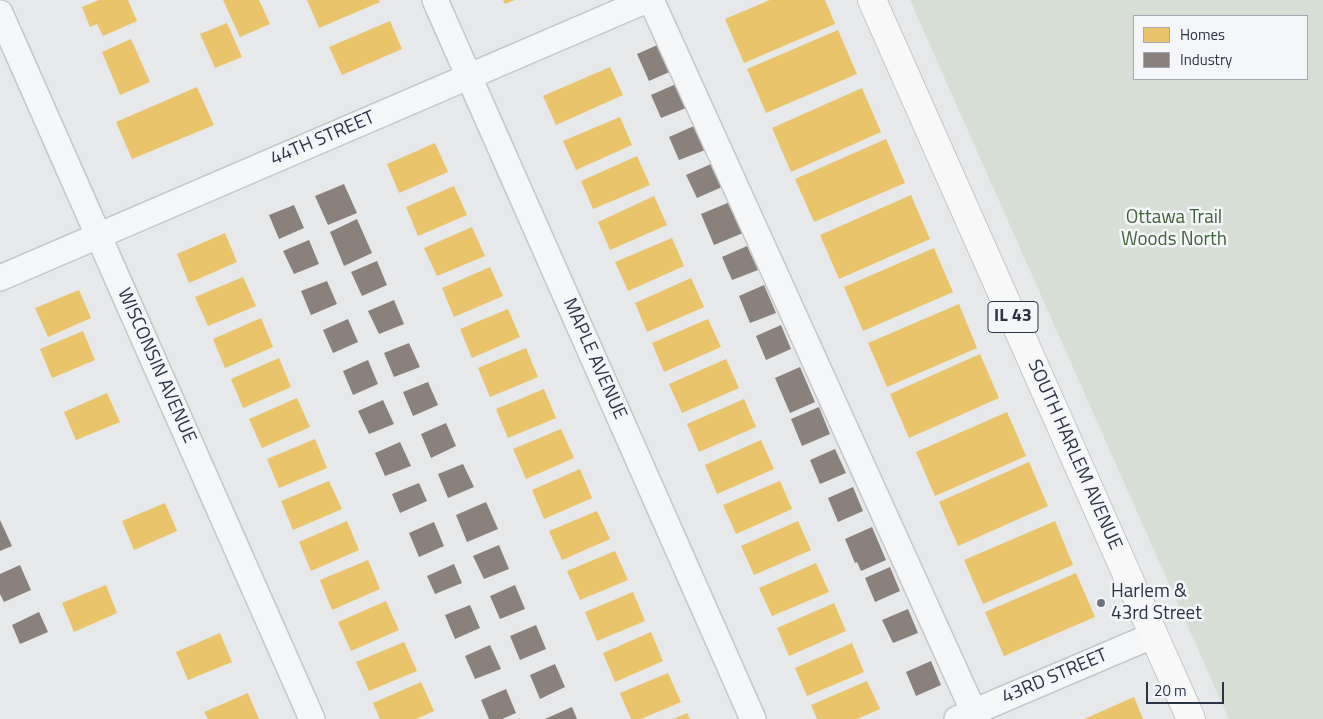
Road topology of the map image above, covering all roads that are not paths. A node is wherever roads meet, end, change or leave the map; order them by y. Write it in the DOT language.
graph roads {
  1 [pos="435,0"];
  2 [pos="647,0"];
  3 [pos="651,0"];
  4 [pos="872,0"];
  5 [pos="0,13"];
  6 [pos="469,76"];
  7 [pos="98,236"];
  8 [pos="0,278"];
  9 [pos="1154,635"];
  10 [pos="969,717"];
  11 [pos="312,719"];
  12 [pos="753,719"];
  13 [pos="1191,719"];
  1 -- 6 [label="street, MAPLE AVENUE"];
  2 -- 6 [label="street, 44TH STREET"];
  3 -- 10 [label="street"];
  4 -- 9 [label="main road, SOUTH HARLEM AVENUE / IL 43"];
  5 -- 7 [label="street, WISCONSIN AVENUE"];
  6 -- 7 [label="street, 44TH STREET"];
  6 -- 12 [label="street, MAPLE AVENUE"];
  7 -- 8 [label="street, 44TH STREET"];
  7 -- 11 [label="street, WISCONSIN AVENUE"];
  9 -- 10 [label="street, 43RD STREET"];
  9 -- 13 [label="main road, SOUTH HARLEM AVENUE / IL 43"];
}
